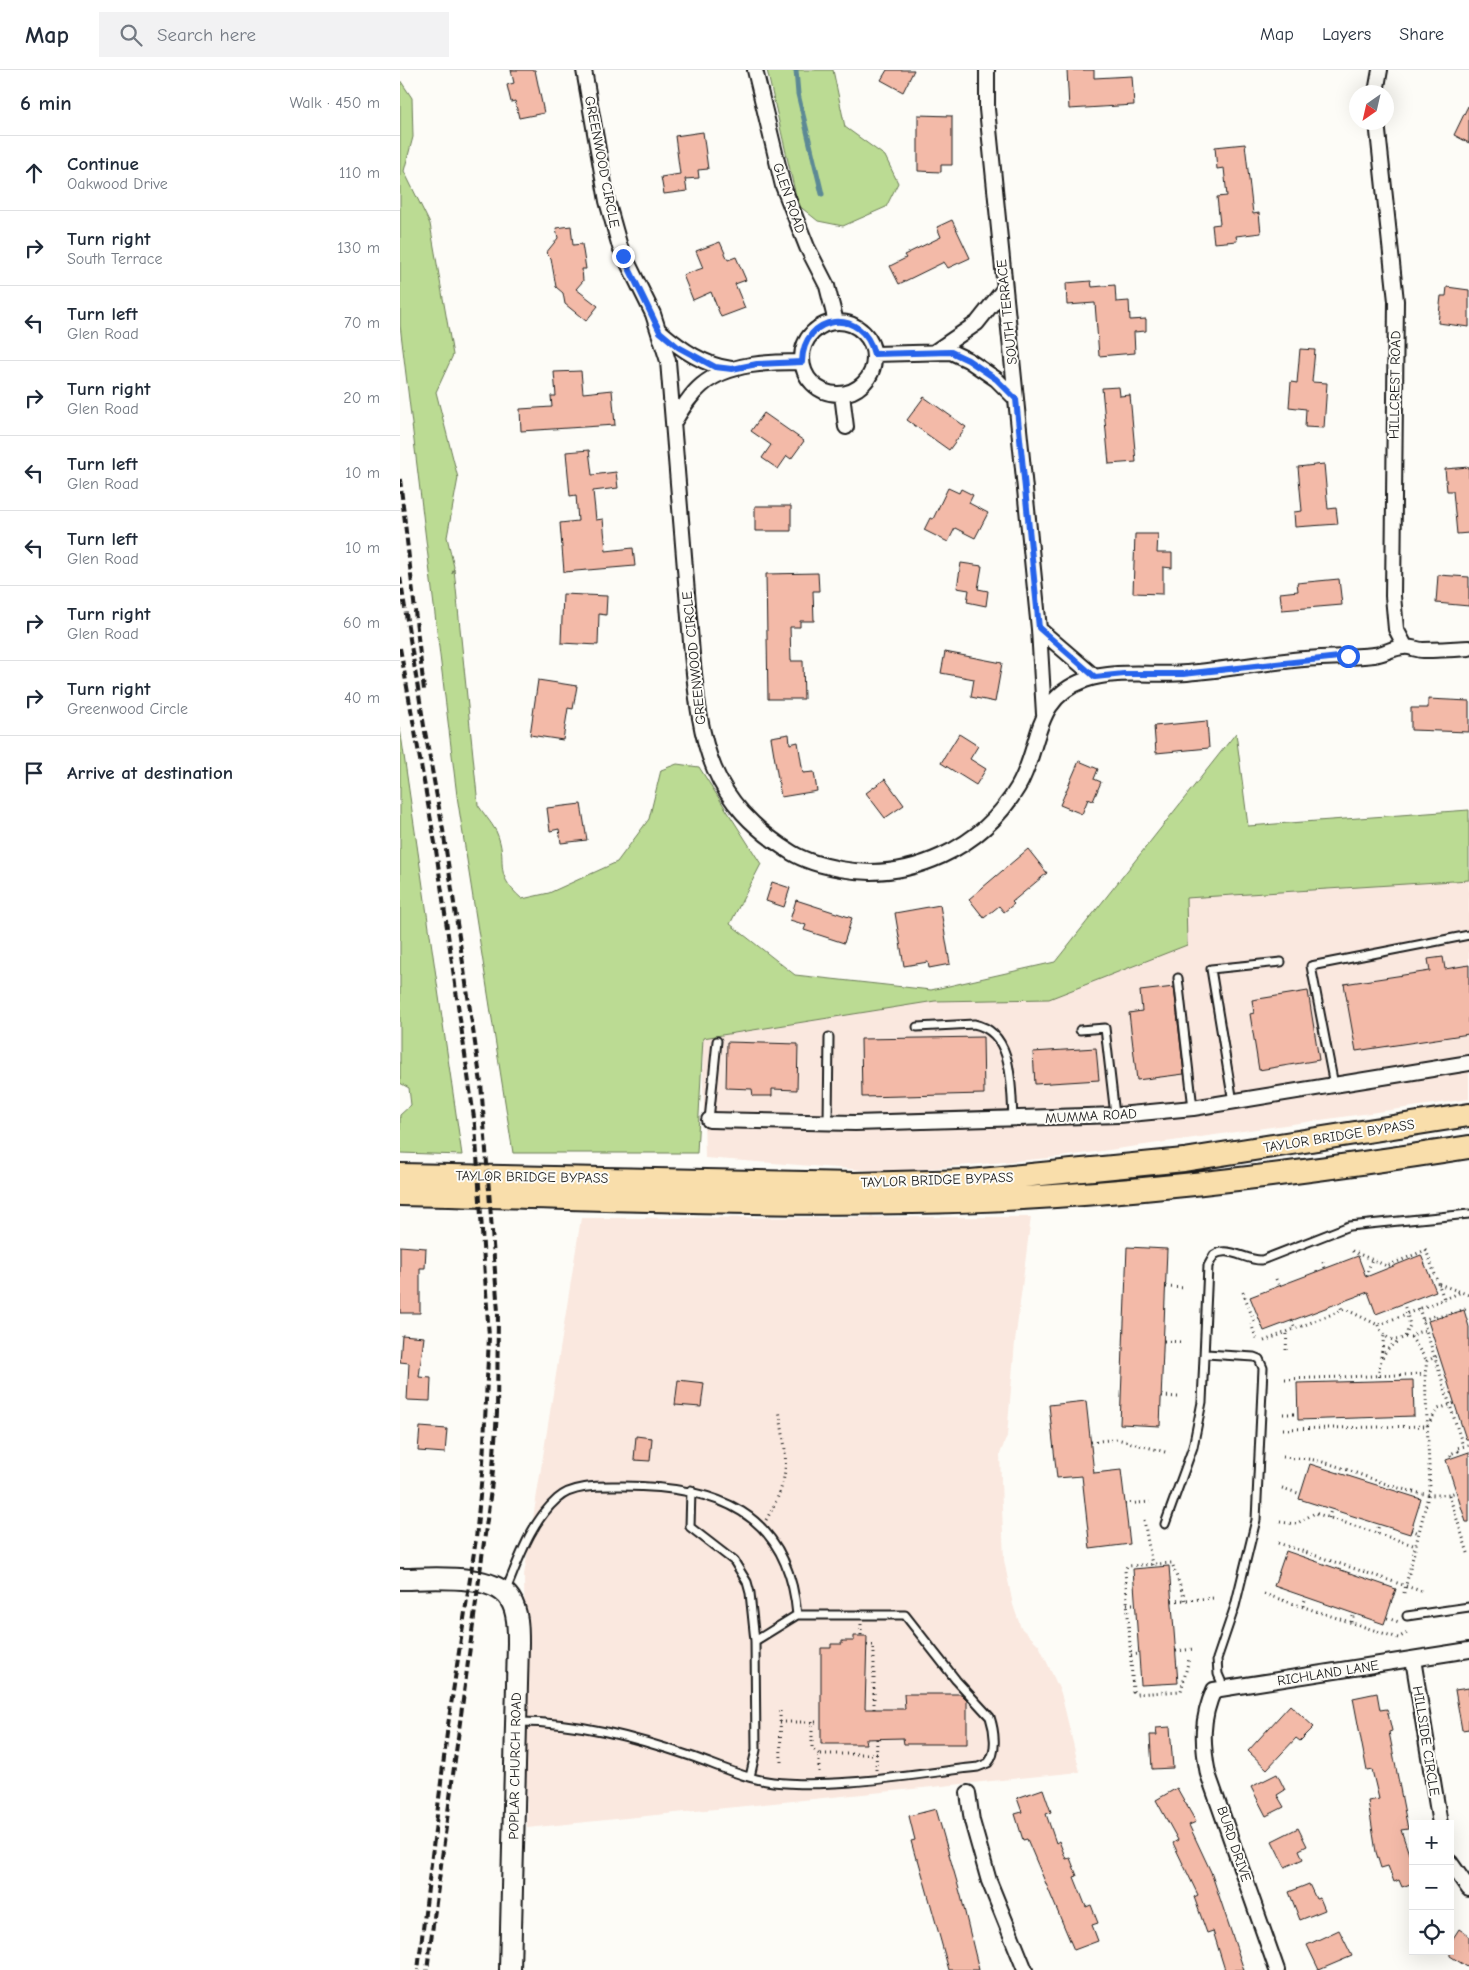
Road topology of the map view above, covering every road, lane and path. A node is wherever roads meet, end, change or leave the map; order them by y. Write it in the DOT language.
graph roads {
  1 [pos="584,70"];
  2 [pos="755,70"];
  3 [pos="987,70"];
  4 [pos="1380,70"];
  5 [pos="1377,85"];
  6 [pos="1378,130"];
  7 [pos="1004,290"];
  8 [pos="836,322"];
  9 [pos="660,332"];
  10 [pos="936,351"];
  11 [pos="874,354"];
  12 [pos="802,362"];
  13 [pos="732,369"];
  14 [pos="842,394"];
  15 [pos="1016,399"];
  16 [pos="674,422"];
  17 [pos="846,427"];
  18 [pos="1039,628"];
  19 [pos="1405,646"];
  20 [pos="1469,648"];
  21 [pos="1095,677"];
  22 [pos="1044,714"];
  23 [pos="1469,935"];
  24 [pos="1281,962"];
  25 [pos="1178,978"];
  26 [pos="917,1027"];
  27 [pos="1080,1030"];
  28 [pos="829,1036"];
  29 [pos="717,1041"];
  30 [pos="1469,1063"];
  31 [pos="1334,1084"];
  32 [pos="1234,1102"];
  33 [pos="1193,1108"];
  34 [pos="1115,1115"];
  35 [pos="1469,1115"];
  36 [pos="1013,1119"];
  37 [pos="709,1120"];
  38 [pos="828,1122"];
  39 [pos="1469,1147"];
  40 [pos="400,1175"];
  41 [pos="400,1194"];
  42 [pos="1469,1214"];
  43 [pos="1352,1251"];
  44 [pos="1372,1259"];
  45 [pos="1323,1262"];
  46 [pos="1325,1268"];
  47 [pos="1366,1276"];
  48 [pos="1276,1279"];
  49 [pos="1438,1284"];
  50 [pos="1279,1286"];
  51 [pos="1166,1287"];
  52 [pos="1185,1288"];
  53 [pos="1243,1292"];
  54 [pos="1462,1292"];
  55 [pos="1469,1295"];
  56 [pos="1444,1299"];
  57 [pos="1339,1303"];
  58 [pos="1404,1304"];
  59 [pos="1419,1308"];
  60 [pos="1469,1308"];
  61 [pos="1342,1310"];
  62 [pos="1407,1313"];
  63 [pos="1423,1320"];
  64 [pos="1292,1321"];
  65 [pos="1378,1325"];
  66 [pos="1410,1327"];
  67 [pos="1295,1328"];
  68 [pos="1426,1330"];
  69 [pos="1288,1332"];
  70 [pos="1416,1333"];
  71 [pos="1384,1336"];
  72 [pos="1405,1337"];
  73 [pos="1411,1338"];
  74 [pos="1401,1340"];
  75 [pos="1164,1341"];
  76 [pos="1257,1341"];
  77 [pos="1264,1341"];
  78 [pos="1182,1342"];
  79 [pos="1286,1350"];
  80 [pos="1206,1354"];
  81 [pos="1439,1355"];
  82 [pos="1435,1357"];
  83 [pos="1427,1360"];
  84 [pos="1380,1362"];
  85 [pos="1425,1374"];
  86 [pos="1379,1377"];
  87 [pos="1285,1379"];
  88 [pos="1162,1396"];
  89 [pos="1179,1397"];
  90 [pos="1455,1403"];
  91 [pos="1450,1404"];
  92 [pos="779,1410"];
  93 [pos="1283,1414"];
  94 [pos="1297,1414"];
  95 [pos="1427,1426"];
  96 [pos="1283,1429"];
  97 [pos="1091,1442"];
  98 [pos="1469,1445"];
  99 [pos="1463,1446"];
  100 [pos="1169,1453"];
  101 [pos="1451,1456"];
  102 [pos="1283,1457"];
  103 [pos="1345,1469"];
  104 [pos="1343,1474"];
  105 [pos="1392,1484"];
  106 [pos="1282,1488"];
  107 [pos="691,1490"];
  108 [pos="1391,1490"];
  109 [pos="1456,1492"];
  110 [pos="1301,1494"];
  111 [pos="1449,1494"];
  112 [pos="1429,1495"];
  113 [pos="1150,1502"];
  114 [pos="1125,1504"];
  115 [pos="1331,1509"];
  116 [pos="1329,1518"];
  117 [pos="766,1520"];
  118 [pos="1144,1520"];
  119 [pos="1280,1522"];
  120 [pos="1165,1524"];
  121 [pos="1379,1524"];
  122 [pos="1411,1530"];
  123 [pos="1377,1533"];
  124 [pos="1419,1533"];
  125 [pos="1469,1540"];
  126 [pos="1464,1542"];
  127 [pos="1278,1543"];
  128 [pos="1416,1546"];
  129 [pos="1469,1556"];
  130 [pos="1152,1565"];
  131 [pos="400,1579"];
  132 [pos="1404,1585"];
  133 [pos="1421,1591"];
  134 [pos="505,1592"];
  135 [pos="1404,1593"];
  136 [pos="1264,1594"];
  137 [pos="1306,1597"];
  138 [pos="1214,1598"];
  139 [pos="1185,1600"];
  140 [pos="1172,1601"];
  141 [pos="1128,1604"];
  142 [pos="1135,1604"];
  143 [pos="1303,1606"];
  144 [pos="1469,1607"];
  145 [pos="1354,1614"];
  146 [pos="797,1616"];
  147 [pos="1407,1616"];
  148 [pos="861,1622"];
  149 [pos="1351,1622"];
  150 [pos="1409,1632"];
  151 [pos="861,1636"];
  152 [pos="756,1641"];
  153 [pos="867,1645"];
  154 [pos="1194,1649"];
  155 [pos="1469,1650"];
  156 [pos="1176,1651"];
  157 [pos="1139,1654"];
  158 [pos="1131,1655"];
  159 [pos="1189,1659"];
  160 [pos="1413,1659"];
  161 [pos="1224,1688"];
  162 [pos="874,1709"];
  163 [pos="780,1711"];
  164 [pos="516,1722"];
  165 [pos="780,1722"];
  166 [pos="877,1739"];
  167 [pos="818,1754"];
  168 [pos="876,1754"];
  169 [pos="781,1762"];
  170 [pos="876,1770"];
  171 [pos="819,1772"];
  172 [pos="750,1777"];
  173 [pos="968,1793"];
  174 [pos="1439,1820"];
  175 [pos="1452,1865"];
  176 [pos="1469,1889"];
  177 [pos="510,1970"];
  178 [pos="1025,1970"];
  179 [pos="1277,1970"];
  1 -- 9 [label="street, GREENWOOD CIRCLE"];
  2 -- 8 [label="street, GLEN ROAD"];
  3 -- 7 [label="street, SOUTH TERRACE"];
  4 -- 5 [label="street"];
  6 -- 19 [label="street, HILLCREST ROAD"];
  7 -- 10 [label="street"];
  7 -- 15 [label="street, SOUTH TERRACE"];
  8 -- 11 [label="street"];
  8 -- 12 [label="street"];
  9 -- 13 [label="street"];
  9 -- 16 [label="street, GREENWOOD CIRCLE"];
  10 -- 11 [label="street"];
  10 -- 15 [label="street"];
  11 -- 14 [label="street"];
  12 -- 13 [label="street"];
  12 -- 14 [label="street"];
  13 -- 16 [label="street"];
  14 -- 17 [label="street"];
  15 -- 18 [label="street, SOUTH TERRACE"];
  16 -- 22 [label="street, GREENWOOD CIRCLE"];
  18 -- 21 [label="street"];
  18 -- 22 [label="street, SOUTH TERRACE"];
  19 -- 20 [label="street"];
  19 -- 21 [label="street, GREENWOOD CIRCLE"];
  21 -- 22 [label="street, GREENWOOD CIRCLE"];
  23 -- 31 [label="lane"];
  24 -- 32 [label="lane"];
  25 -- 33 [label="lane"];
  26 -- 36 [label="lane"];
  27 -- 34 [label="lane"];
  28 -- 38 [label="lane"];
  29 -- 37 [label="lane"];
  30 -- 31 [label="street, MUMMA ROAD"];
  31 -- 32 [label="street, MUMMA ROAD"];
  32 -- 33 [label="street, MUMMA ROAD"];
  33 -- 34 [label="street, MUMMA ROAD"];
  34 -- 36 [label="street, MUMMA ROAD"];
  35 -- 40 [label="main road, TAYLOR BRIDGE BYPASS"];
  36 -- 38 [label="street, MUMMA ROAD"];
  37 -- 38 [label="street, MUMMA ROAD"];
  39 -- 41 [label="main road, TAYLOR BRIDGE BYPASS"];
  42 -- 80 [label="lane"];
  43 -- 44 [label="path"];
  44 -- 47 [label="path"];
  44 -- 49 [label="path"];
  45 -- 46 [label="path"];
  48 -- 50 [label="path"];
  49 -- 54 [label="path"];
  49 -- 56 [label="path"];
  51 -- 52 [label="path"];
  53 -- 76 [label="path"];
  54 -- 55 [label="path"];
  54 -- 56 [label="path"];
  56 -- 59 [label="path"];
  57 -- 61 [label="path"];
  58 -- 62 [label="path"];
  59 -- 62 [label="path"];
  59 -- 63 [label="path"];
  60 -- 63 [label="path"];
  61 -- 65 [label="path"];
  61 -- 67 [label="path"];
  62 -- 65 [label="path"];
  62 -- 66 [label="path"];
  63 -- 68 [label="path"];
  64 -- 67 [label="path"];
  65 -- 71 [label="path"];
  66 -- 70 [label="path"];
  66 -- 72 [label="path"];
  67 -- 69 [label="path"];
  68 -- 70 [label="path"];
  68 -- 82 [label="path"];
  69 -- 77 [label="path"];
  69 -- 79 [label="path"];
  70 -- 73 [label="path"];
  71 -- 74 [label="path"];
  71 -- 84 [label="path"];
  72 -- 73 [label="path"];
  72 -- 74 [label="path"];
  73 -- 83 [label="path"];
  74 -- 84 [label="path"];
  75 -- 78 [label="path"];
  80 -- 120 [label="lane"];
  80 -- 161 [label="lane"];
  81 -- 82 [label="path"];
  82 -- 83 [label="path"];
  82 -- 91 [label="path"];
  83 -- 85 [label="path"];
  84 -- 86 [label="path"];
  85 -- 86 [label="path"];
  85 -- 95 [label="path"];
  86 -- 87 [label="path"];
  88 -- 89 [label="path"];
  90 -- 91 [label="path"];
  91 -- 95 [label="path"];
  91 -- 99 [label="path"];
  92 -- 117 [label="path"];
  93 -- 94 [label="path"];
  95 -- 96 [label="path"];
  95 -- 112 [label="path"];
  97 -- 100 [label="path"];
  98 -- 99 [label="path"];
  99 -- 101 [label="path"];
  102 -- 103 [label="path"];
  103 -- 104 [label="path"];
  103 -- 105 [label="path"];
  105 -- 108 [label="path"];
  105 -- 112 [label="path"];
  106 -- 110 [label="path"];
  107 -- 134 [label="lane"];
  107 -- 146 [label="lane"];
  107 -- 152 [label="lane"];
  109 -- 111 [label="path"];
  111 -- 112 [label="path"];
  111 -- 126 [label="path"];
  112 -- 124 [label="path"];
  113 -- 114 [label="path"];
  115 -- 116 [label="path"];
  116 -- 119 [label="path"];
  116 -- 123 [label="path"];
  118 -- 130 [label="path"];
  121 -- 123 [label="path"];
  122 -- 124 [label="path"];
  123 -- 128 [label="path"];
  124 -- 128 [label="path"];
  125 -- 126 [label="path"];
  126 -- 129 [label="path"];
  127 -- 132 [label="path"];
  128 -- 132 [label="path"];
  130 -- 139 [label="path"];
  130 -- 141 [label="path"];
  131 -- 134 [label="street"];
  132 -- 133 [label="path"];
  132 -- 135 [label="path"];
  134 -- 164 [label="street, POPLAR CHURCH ROAD"];
  136 -- 143 [label="path"];
  137 -- 143 [label="path"];
  138 -- 139 [label="path"];
  139 -- 140 [label="path"];
  141 -- 142 [label="path"];
  141 -- 158 [label="path"];
  143 -- 149 [label="path"];
  144 -- 147 [label="lane"];
  145 -- 149 [label="path"];
  146 -- 152 [label="lane"];
  146 -- 172 [label="lane"];
  148 -- 151 [label="path"];
  149 -- 150 [label="path"];
  152 -- 172 [label="lane"];
  153 -- 162 [label="path"];
  154 -- 156 [label="path"];
  155 -- 160 [label="street, RICHLAND LANE"];
  157 -- 158 [label="path"];
  158 -- 159 [label="path"];
  160 -- 161 [label="street, RICHLAND LANE"];
  160 -- 174 [label="street, HILLSIDE CIRCLE"];
  161 -- 179 [label="street, BURD DRIVE"];
  163 -- 165 [label="path"];
  164 -- 172 [label="lane"];
  164 -- 177 [label="street, POPLAR CHURCH ROAD"];
  165 -- 167 [label="path"];
  165 -- 169 [label="path"];
  166 -- 168 [label="path"];
  167 -- 168 [label="path"];
  167 -- 171 [label="path"];
  168 -- 170 [label="path"];
  173 -- 178 [label="street"];
  175 -- 176 [label="street"];
}
